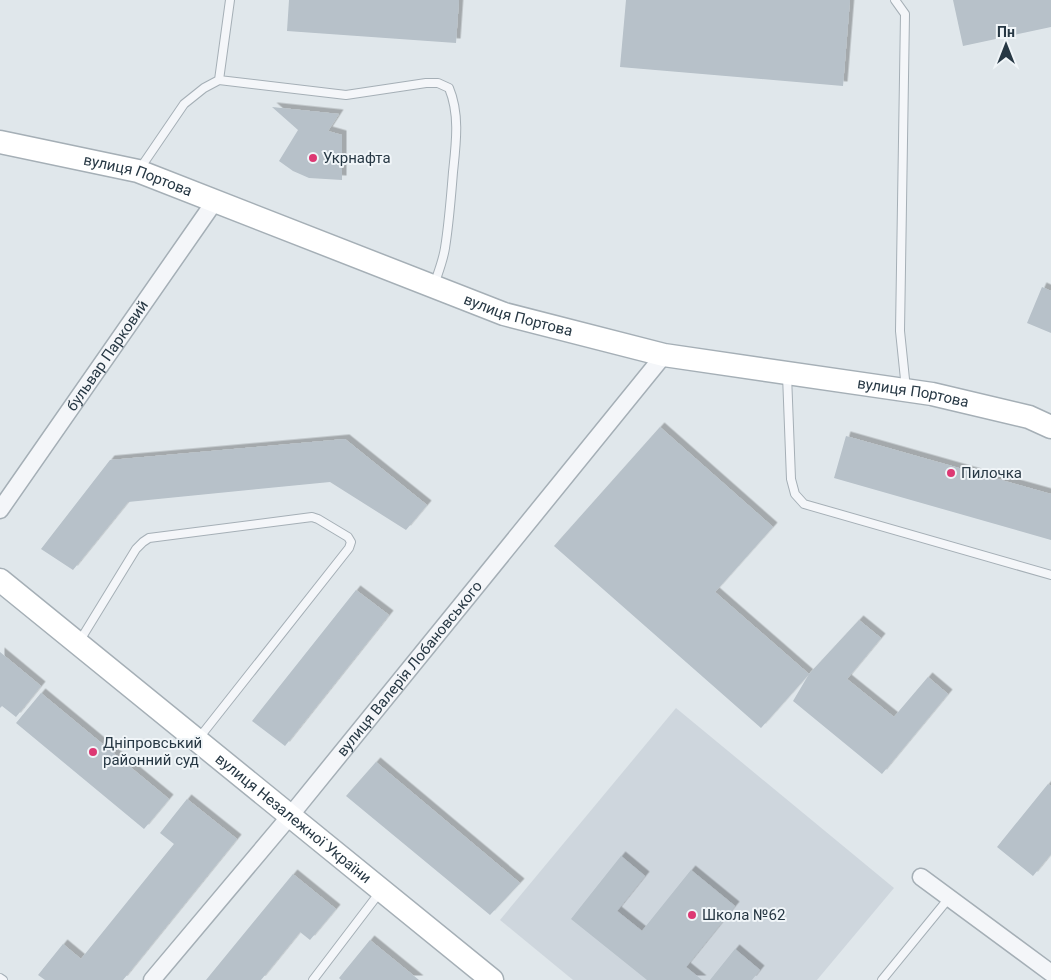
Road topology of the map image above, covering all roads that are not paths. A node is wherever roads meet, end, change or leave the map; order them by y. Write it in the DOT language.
graph roads {
  1 [pos="230,0"];
  2 [pos="895,0"];
  3 [pos="219,80"];
  4 [pos="0,142"];
  5 [pos="138,171"];
  6 [pos="215,202"];
  7 [pos="434,287"];
  8 [pos="664,355"];
  9 [pos="787,373"];
  10 [pos="907,391"];
  11 [pos="1051,427"];
  12 [pos="0,510"];
  13 [pos="1051,575"];
  14 [pos="0,580"];
  15 [pos="78,643"];
  16 [pos="197,740"];
  17 [pos="290,816"];
  18 [pos="920,877"];
  19 [pos="382,890"];
  20 [pos="949,898"];
  21 [pos="1051,973"];
  22 [pos="0,978"];
  23 [pos="3,980"];
  24 [pos="152,980"];
  25 [pos="313,980"];
  26 [pos="492,980"];
  27 [pos="882,980"];
  1 -- 3 [label="lane"];
  2 -- 10 [label="lane"];
  3 -- 5 [label="lane"];
  3 -- 7 [label="lane"];
  4 -- 5 [label="street, вулиця Портова"];
  5 -- 6 [label="street, вулиця Портова"];
  6 -- 7 [label="street, вулиця Портова"];
  6 -- 12 [label="street, бульвар Парковий"];
  7 -- 8 [label="street, вулиця Портова"];
  8 -- 9 [label="street, вулиця Портова"];
  8 -- 17 [label="street, вулиця Валерія Лобановського"];
  9 -- 10 [label="street, вулиця Портова"];
  9 -- 13 [label="lane"];
  10 -- 11 [label="street, вулиця Портова"];
  14 -- 15 [label="street, вулиця Незалежної України"];
  15 -- 16 [label="street, вулиця Незалежної України"];
  15 -- 16 [label="lane"];
  16 -- 17 [label="street, вулиця Незалежної України"];
  17 -- 19 [label="street, вулиця Незалежної України"];
  17 -- 24 [label="street, вулиця Валерія Лобановського"];
  18 -- 20 [label="street"];
  19 -- 25 [label="lane"];
  19 -- 26 [label="street, вулиця Незалежної України"];
  20 -- 21 [label="street"];
  20 -- 27 [label="lane"];
  22 -- 23 [label="lane"];
}
